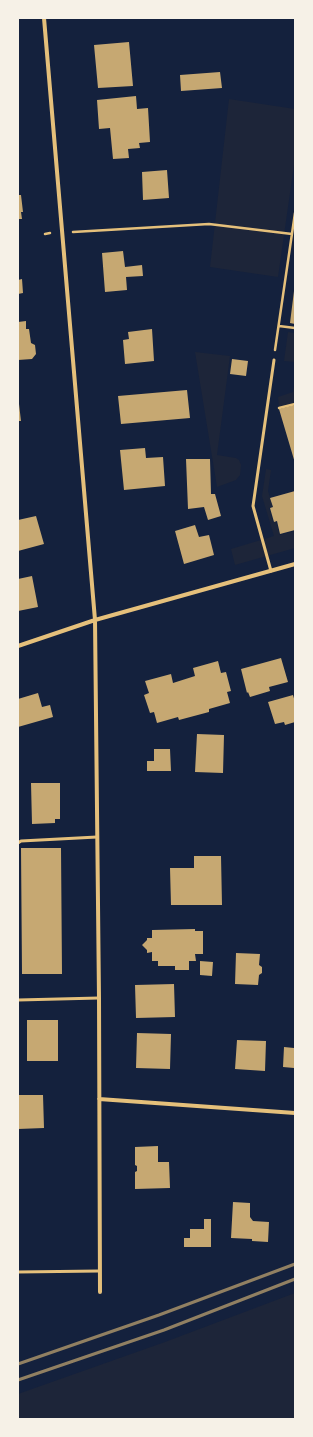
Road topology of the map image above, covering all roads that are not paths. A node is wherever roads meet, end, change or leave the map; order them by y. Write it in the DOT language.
graph roads {
  1 [pos="44,18"];
  2 [pos="274,360"];
  3 [pos="295,564"];
  4 [pos="271,571"];
  5 [pos="95,620"];
  6 [pos="18,646"];
  7 [pos="97,837"];
  8 [pos="18,843"];
  9 [pos="99,998"];
  10 [pos="18,1000"];
  11 [pos="99,1099"];
  12 [pos="295,1113"];
  13 [pos="99,1271"];
  14 [pos="18,1272"];
  15 [pos="100,1292"];
  1 -- 5 [label="street"];
  2 -- 4 [label="lane"];
  3 -- 4 [label="street"];
  4 -- 5 [label="street"];
  5 -- 6 [label="street"];
  5 -- 7 [label="street"];
  7 -- 8 [label="lane"];
  7 -- 9 [label="street"];
  9 -- 10 [label="lane"];
  9 -- 11 [label="street"];
  11 -- 12 [label="street"];
  11 -- 13 [label="street"];
  13 -- 14 [label="lane"];
  13 -- 15 [label="street"];
}
